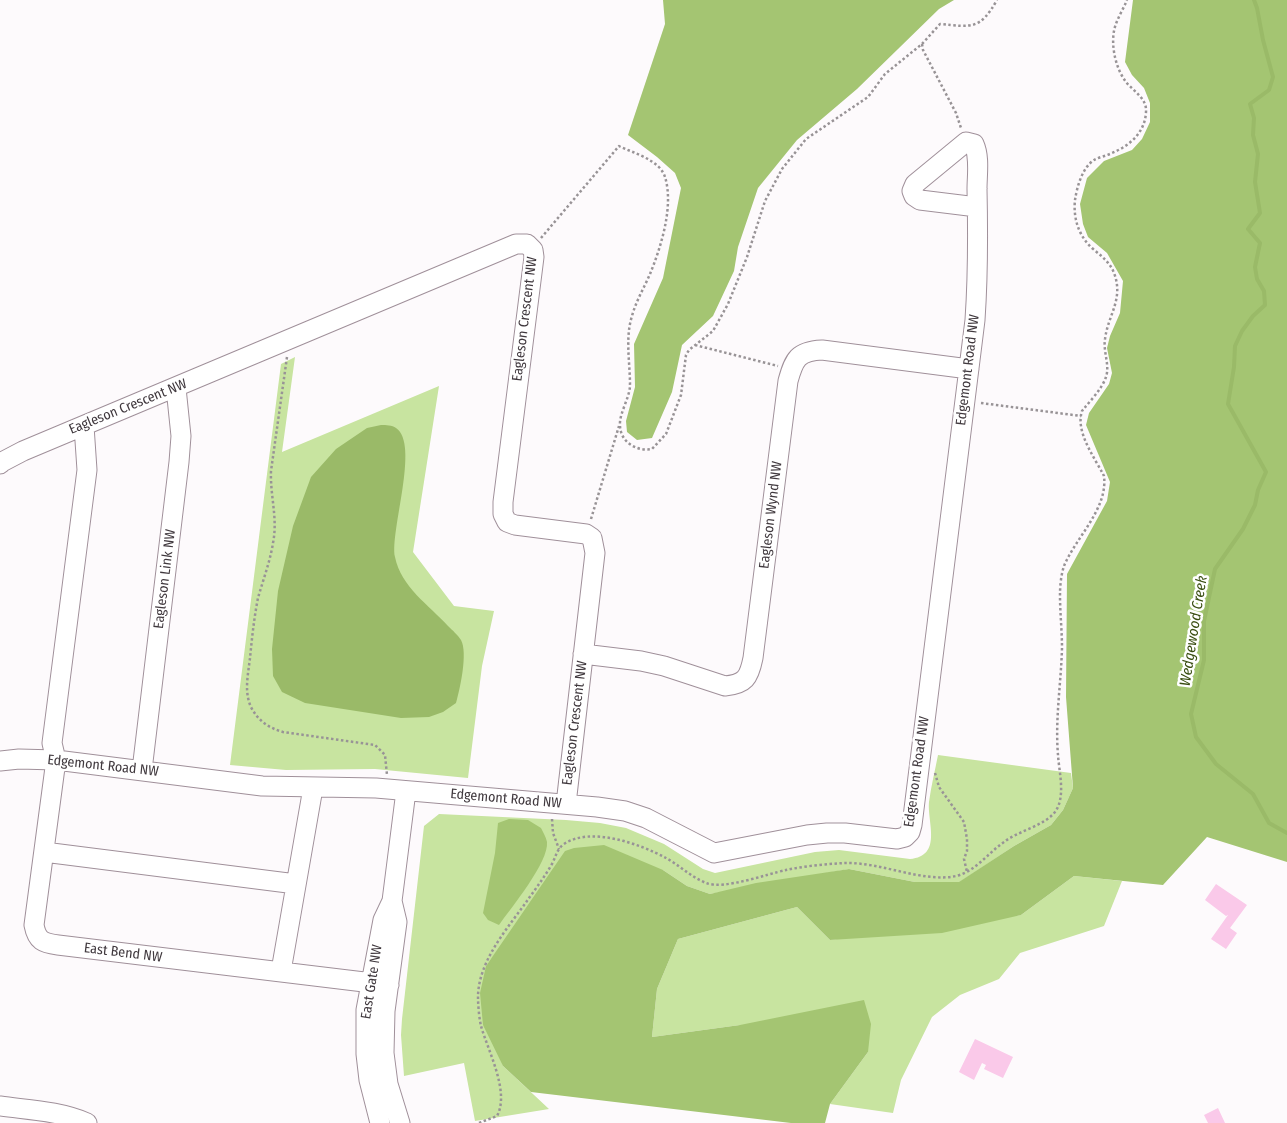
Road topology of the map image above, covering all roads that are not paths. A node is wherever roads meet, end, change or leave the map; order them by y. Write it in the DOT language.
graph roads {
  1 [pos="978,207"];
  2 [pos="969,369"];
  3 [pos="176,388"];
  4 [pos="84,426"];
  5 [pos="0,464"];
  6 [pos="584,654"];
  7 [pos="56,760"];
  8 [pos="0,761"];
  9 [pos="142,770"];
  10 [pos="313,788"];
  11 [pos="406,791"];
  12 [pos="560,804"];
  13 [pos="44,852"];
  14 [pos="296,884"];
  15 [pos="281,971"];
  16 [pos="380,984"];
  17 [pos="0,1106"];
  18 [pos="87,1123"];
  19 [pos="380,1123"];
  20 [pos="400,1123"];
  1 -- 1 [label="street, Edgemont Road NW"];
  1 -- 2 [label="street, Edgemont Road NW"];
  2 -- 6 [label="street, Eagleson Wynd NW"];
  2 -- 12 [label="street, Edgemont Road NW"];
  3 -- 4 [label="street, Eagleson Crescent NW"];
  3 -- 6 [label="street, Eagleson Crescent NW"];
  3 -- 9 [label="street, Eagleson Link NW"];
  4 -- 5 [label="street, Eagleson Crescent NW"];
  4 -- 7 [label="street, East Bend NW"];
  6 -- 12 [label="street, Eagleson Crescent NW"];
  7 -- 8 [label="street, Edgemont Road NW"];
  7 -- 9 [label="street, Edgemont Road NW"];
  7 -- 13 [label="street, East Bend NW"];
  9 -- 10 [label="street, Edgemont Road NW"];
  10 -- 11 [label="street, Edgemont Road NW"];
  10 -- 14 [label="street"];
  11 -- 12 [label="street, Edgemont Road NW"];
  11 -- 16 [label="street, East Gate NW"];
  13 -- 14 [label="street"];
  13 -- 15 [label="street, East Bend NW"];
  14 -- 15 [label="street"];
  15 -- 16 [label="street, East Bend NW"];
  16 -- 19 [label="street, East Gate NW"];
  16 -- 20 [label="street, East Gate NW"];
  17 -- 18 [label="street"];
}
